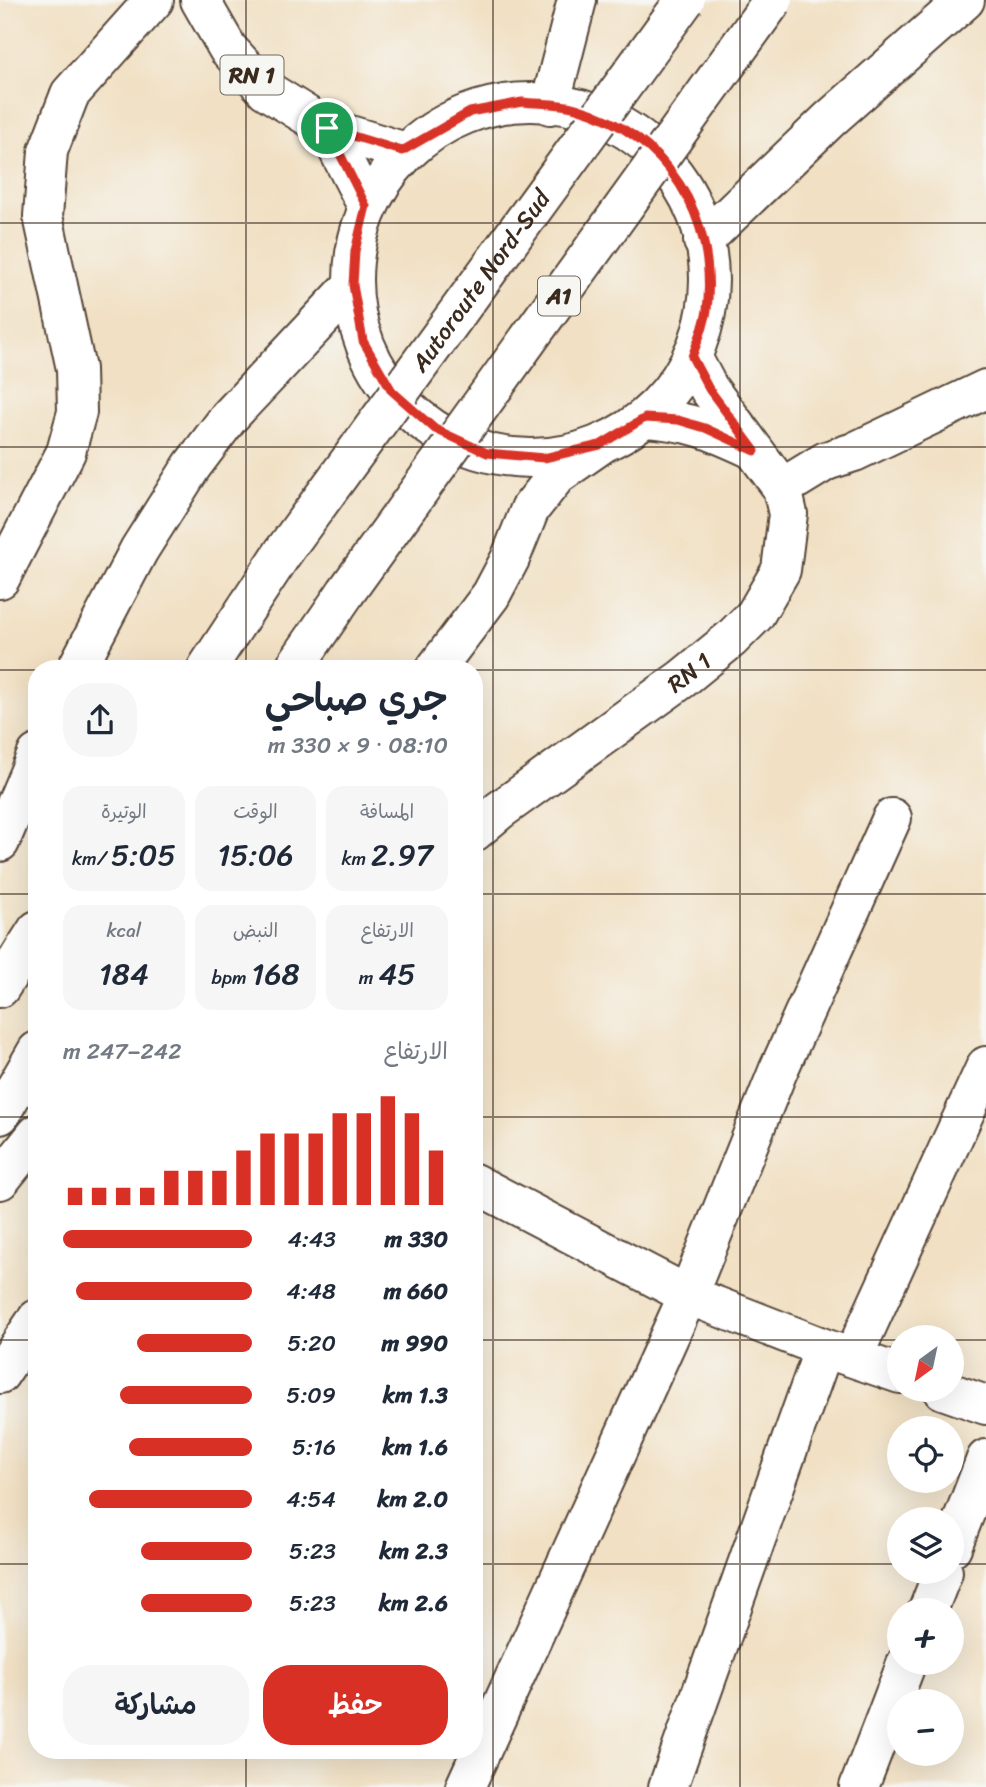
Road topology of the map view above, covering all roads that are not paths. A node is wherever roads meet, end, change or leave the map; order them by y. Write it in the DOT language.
graph roads {
  1 [pos="154,0"];
  2 [pos="200,0"];
  3 [pos="577,0"];
  4 [pos="685,0"];
  5 [pos="773,0"];
  6 [pos="965,0"];
  7 [pos="550,105"];
  8 [pos="327,128"];
  9 [pos="402,151"];
  10 [pos="366,206"];
  11 [pos="704,241"];
  12 [pos="353,285"];
  13 [pos="692,357"];
  14 [pos="986,389"];
  15 [pos="645,418"];
  16 [pos="600,445"];
  17 [pos="755,451"];
  18 [pos="782,488"];
  19 [pos="0,579"];
  20 [pos="81,660"];
  21 [pos="212,660"];
  22 [pos="299,660"];
  23 [pos="442,660"];
  24 [pos="28,775"];
  25 [pos="892,818"];
  26 [pos="483,824"];
  27 [pos="0,842"];
  28 [pos="28,944"];
  29 [pos="0,988"];
  30 [pos="986,1066"];
  31 [pos="28,1067"];
  32 [pos="0,1115"];
  33 [pos="28,1145"];
  34 [pos="0,1180"];
  35 [pos="483,1188"];
  36 [pos="688,1295"];
  37 [pos="28,1332"];
  38 [pos="839,1352"];
  39 [pos="887,1369"];
  40 [pos="0,1374"];
  41 [pos="964,1394"];
  42 [pos="983,1397"];
  43 [pos="986,1459"];
  44 [pos="964,1516"];
  45 [pos="902,1675"];
  46 [pos="483,1747"];
  47 [pos="478,1759"];
  48 [pos="465,1787"];
  49 [pos="668,1787"];
  50 [pos="859,1787"];
  1 -- 19 [label="main road"];
  2 -- 8 [label="main road, RN 1"];
  3 -- 7 [label="main road"];
  4 -- 21 [label="main road, Autoroute Nord-Sud, bridge"];
  5 -- 22 [label="main road, A1, bridge"];
  6 -- 11 [label="main road"];
  7 -- 9 [label="main road"];
  7 -- 11 [label="main road"];
  8 -- 9 [label="main road, RN 1"];
  8 -- 10 [label="main road"];
  9 -- 10 [label="main road"];
  10 -- 12 [label="main road"];
  11 -- 13 [label="main road"];
  12 -- 16 [label="main road"];
  12 -- 20 [label="main road"];
  13 -- 15 [label="main road"];
  13 -- 17 [label="main road, RN 1"];
  14 -- 18 [label="main road"];
  15 -- 16 [label="main road"];
  15 -- 17 [label="main road, RN 1"];
  16 -- 23 [label="main road"];
  17 -- 18 [label="main road, RN 1"];
  18 -- 26 [label="main road, RN 1"];
  24 -- 27 [label="main road"];
  25 -- 36 [label="main road"];
  28 -- 29 [label="main road"];
  30 -- 38 [label="main road"];
  31 -- 32 [label="main road"];
  33 -- 34 [label="main road"];
  35 -- 36 [label="main road"];
  36 -- 38 [label="main road"];
  36 -- 46 [label="main road"];
  37 -- 40 [label="main road"];
  38 -- 39 [label="main road"];
  38 -- 49 [label="main road"];
  41 -- 42 [label="main road"];
  43 -- 44 [label="main road"];
  45 -- 50 [label="main road"];
  47 -- 48 [label="main road"];
}
